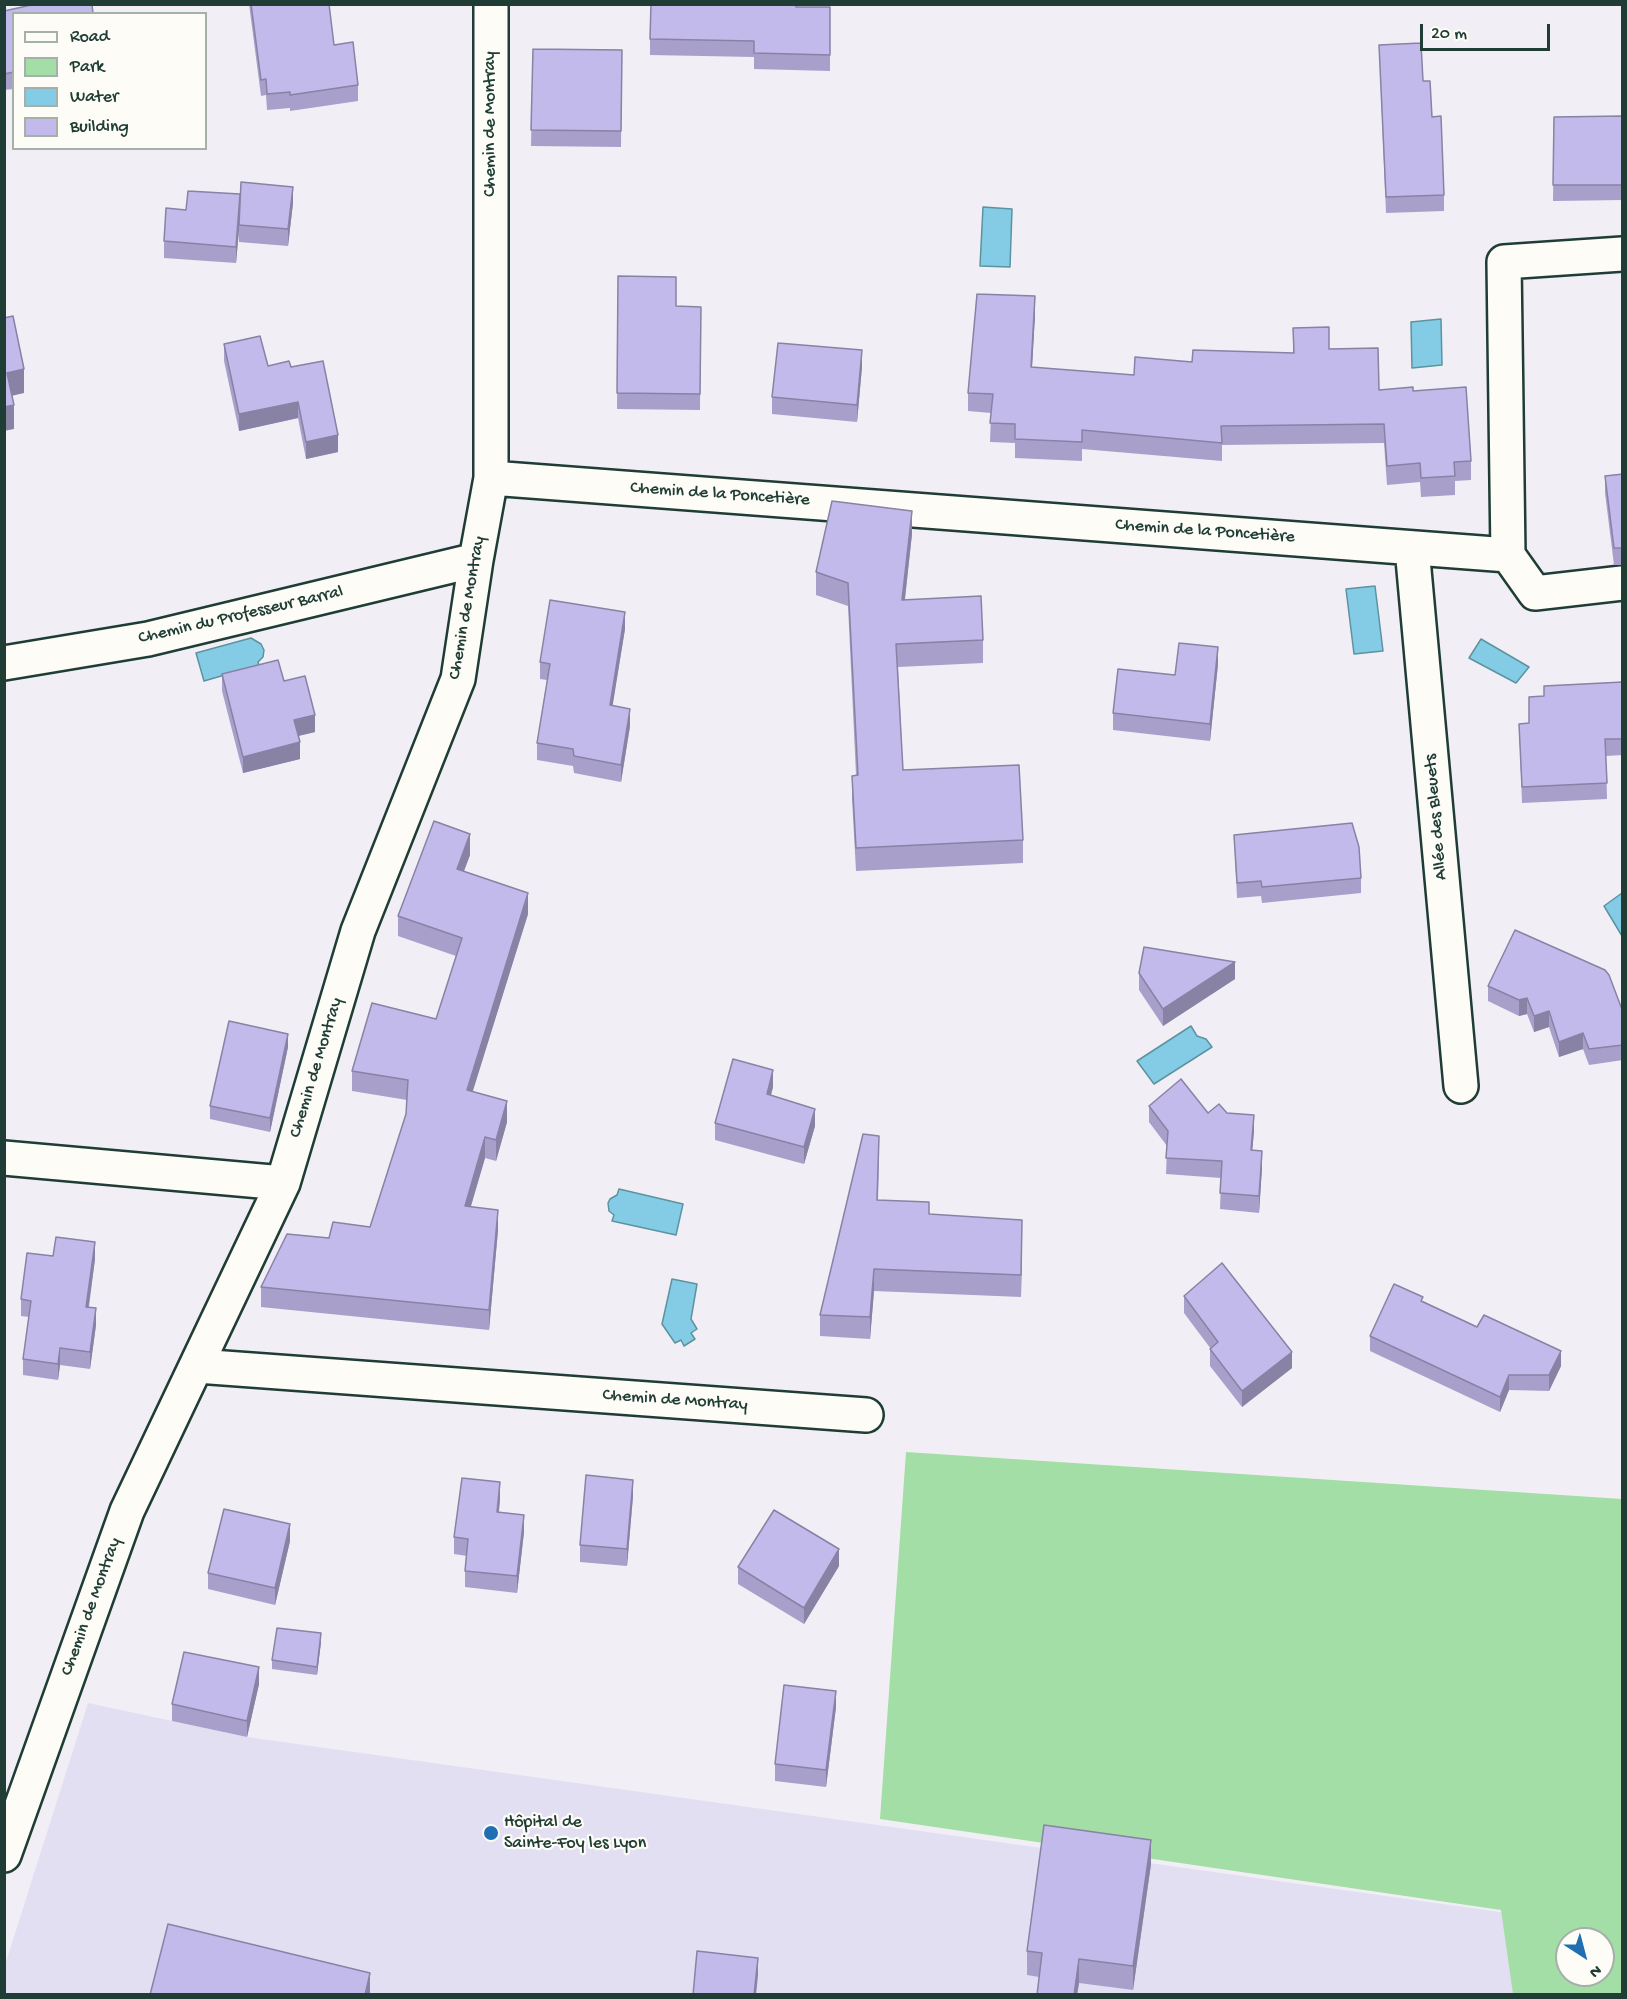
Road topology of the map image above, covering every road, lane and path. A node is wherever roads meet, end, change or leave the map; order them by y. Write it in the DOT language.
graph roads {
  1 [pos="491,4"];
  2 [pos="1623,254"];
  3 [pos="491,478"];
  4 [pos="1412,548"];
  5 [pos="1508,555"];
  6 [pos="476,560"];
  7 [pos="1623,583"];
  8 [pos="4,663"];
  9 [pos="1461,1086"];
  10 [pos="4,1158"];
  11 [pos="283,1183"];
  12 [pos="196,1366"];
  13 [pos="866,1415"];
  14 [pos="4,1855"];
  1 -- 3 [label="street, Chemin de Montray"];
  2 -- 5 [label="street"];
  3 -- 4 [label="street, Chemin de la Poncetière"];
  3 -- 6 [label="street, Chemin de Montray"];
  4 -- 5 [label="street, Chemin de la Poncetière"];
  4 -- 9 [label="street, Allée des Bleuets"];
  5 -- 7 [label="street"];
  6 -- 8 [label="street, Chemin du Professeur Barral"];
  6 -- 11 [label="street, Chemin de Montray"];
  10 -- 11 [label="street"];
  11 -- 12 [label="street, Chemin de Montray"];
  12 -- 13 [label="street, Chemin de Montray"];
  12 -- 14 [label="street, Chemin de Montray"];
}
